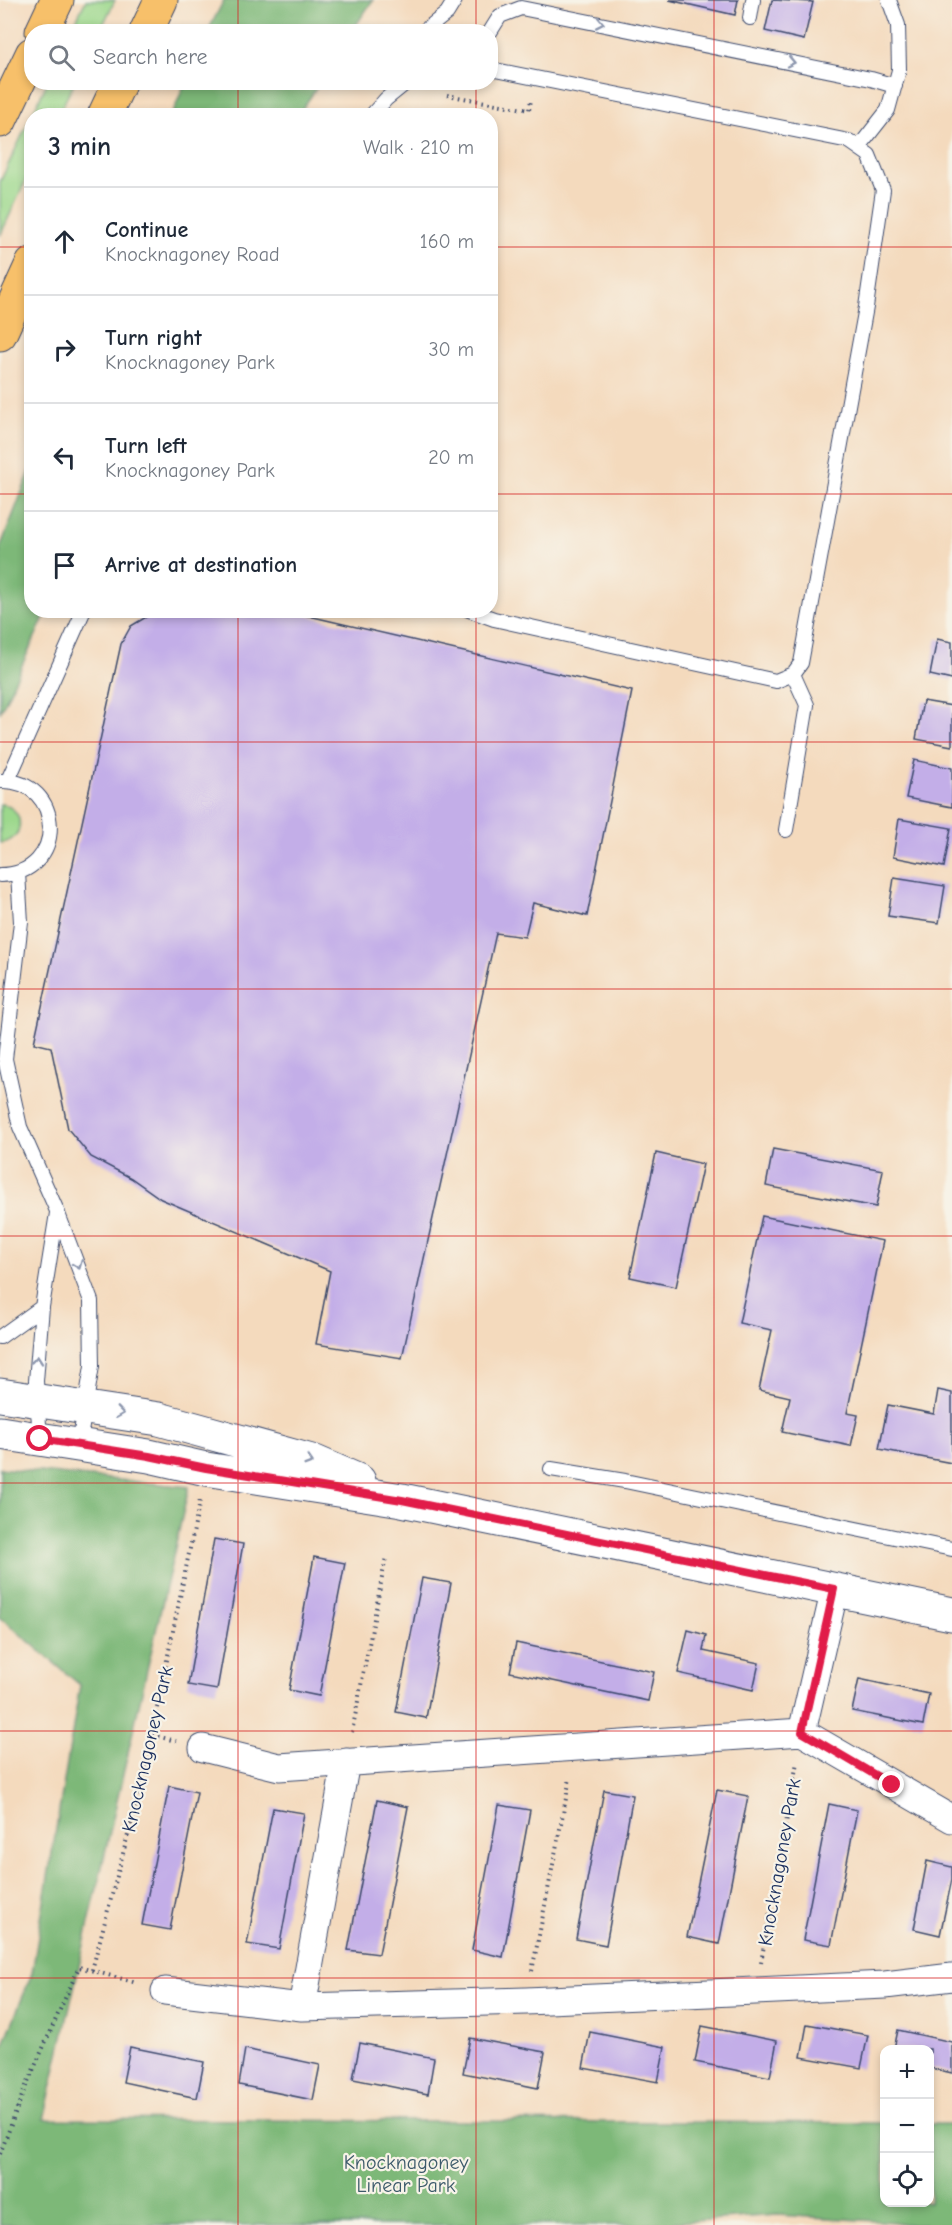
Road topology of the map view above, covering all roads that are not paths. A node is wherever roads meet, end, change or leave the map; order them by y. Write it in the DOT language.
graph roads {
  1 [pos="57,0"];
  2 [pos="161,0"];
  3 [pos="455,0"];
  4 [pos="465,0"];
  5 [pos="753,0"];
  6 [pos="889,0"];
  7 [pos="447,13"];
  8 [pos="750,18"];
  9 [pos="46,24"];
  10 [pos="150,24"];
  11 [pos="433,24"];
  12 [pos="495,24"];
  13 [pos="24,71"];
  14 [pos="498,71"];
  15 [pos="895,86"];
  16 [pos="116,90"];
  17 [pos="389,90"];
  18 [pos="397,90"];
  19 [pos="386,99"];
  20 [pos="108,108"];
  21 [pos="378,108"];
  22 [pos="0,122"];
  23 [pos="859,147"];
  24 [pos="24,282"];
  25 [pos="0,334"];
  26 [pos="80,618"];
  27 [pos="494,618"];
  28 [pos="793,674"];
  29 [pos="4,780"];
  30 [pos="786,830"];
  31 [pos="18,873"];
  32 [pos="0,875"];
  33 [pos="57,1211"];
  34 [pos="42,1307"];
  35 [pos="0,1337"];
  36 [pos="0,1395"];
  37 [pos="37,1401"];
  38 [pos="86,1408"];
  39 [pos="0,1433"];
  40 [pos="40,1439"];
  41 [pos="80,1444"];
  42 [pos="551,1468"];
  43 [pos="402,1500"];
  44 [pos="952,1549"];
  45 [pos="834,1589"];
  46 [pos="952,1614"];
  47 [pos="802,1732"];
  48 [pos="202,1748"];
  49 [pos="346,1762"];
  50 [pos="952,1819"];
  51 [pos="952,1977"];
  52 [pos="165,1991"];
  53 [pos="302,2007"];
  1 -- 9 [label="highway"];
  2 -- 10 [label="highway"];
  3 -- 7 [label="lane"];
  4 -- 7 [label="lane"];
  5 -- 8 [label="lane"];
  6 -- 15 [label="lane"];
  7 -- 11 [label="lane"];
  12 -- 15 [label="lane, one-way"];
  13 -- 22 [label="highway"];
  14 -- 23 [label="lane"];
  15 -- 23 [label="lane"];
  16 -- 20 [label="highway"];
  17 -- 19 [label="lane"];
  18 -- 19 [label="lane"];
  19 -- 21 [label="lane"];
  23 -- 28 [label="lane"];
  24 -- 25 [label="highway"];
  26 -- 29 [label="lane"];
  27 -- 28 [label="lane"];
  28 -- 30 [label="lane"];
  29 -- 31 [label="lane"];
  31 -- 32 [label="lane"];
  31 -- 33 [label="lane"];
  33 -- 34 [label="lane"];
  33 -- 38 [label="lane, one-way"];
  34 -- 35 [label="lane"];
  37 -- 34 [label="lane, one-way"];
  36 -- 37 [label="street"];
  37 -- 38 [label="street"];
  37 -- 40 [label="lane"];
  38 -- 41 [label="lane"];
  38 -- 43 [label="street, one-way"];
  39 -- 40 [label="street"];
  40 -- 41 [label="street"];
  41 -- 43 [label="street"];
  42 -- 44 [label="lane"];
  43 -- 45 [label="street"];
  45 -- 46 [label="street"];
  45 -- 47 [label="street"];
  47 -- 49 [label="street"];
  47 -- 50 [label="street"];
  48 -- 49 [label="street"];
  49 -- 53 [label="street"];
  51 -- 53 [label="street"];
  52 -- 53 [label="street"];
}
